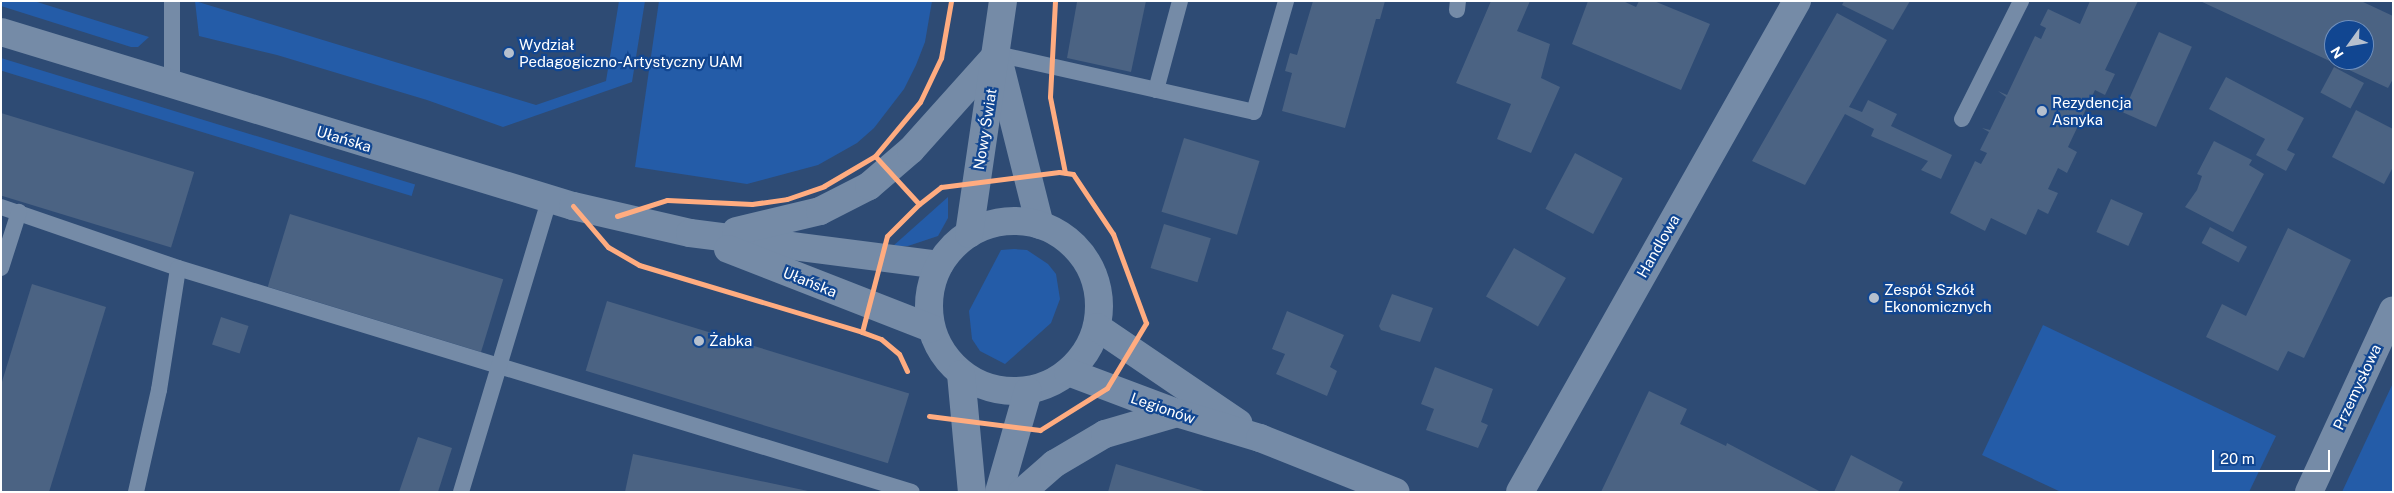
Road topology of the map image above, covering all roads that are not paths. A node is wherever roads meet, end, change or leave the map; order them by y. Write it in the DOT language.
graph roads {
  1 [pos="172,1"];
  2 [pos="1003,1"];
  3 [pos="1180,1"];
  4 [pos="1286,1"];
  5 [pos="1797,1"];
  6 [pos="2021,1"];
  7 [pos="1,32"];
  8 [pos="997,54"];
  9 [pos="172,85"];
  10 [pos="1156,90"];
  11 [pos="1962,119"];
  12 [pos="549,200"];
  13 [pos="1,207"];
  14 [pos="19,212"];
  15 [pos="1040,225"];
  16 [pos="690,234"];
  17 [pos="969,234"];
  18 [pos="939,265"];
  19 [pos="1,268"];
  20 [pos="178,268"];
  21 [pos="2393,310"];
  22 [pos="1097,327"];
  23 [pos="931,328"];
  24 [pos="500,367"];
  25 [pos="1068,372"];
  26 [pos="961,374"];
  27 [pos="1028,391"];
  28 [pos="1177,413"];
  29 [pos="1260,438"];
  30 [pos="136,492"];
  31 [pos="462,492"];
  32 [pos="912,492"];
  33 [pos="972,492"];
  34 [pos="999,492"];
  35 [pos="1022,492"];
  36 [pos="1396,492"];
  37 [pos="1520,492"];
  38 [pos="2309,492"];
  1 -- 9 [label="lane"];
  2 -- 8 [label="street, Nowy Świat"];
  3 -- 10 [label="lane"];
  4 -- 10 [label="lane"];
  5 -- 37 [label="street, Handlowa"];
  6 -- 11 [label="lane"];
  7 -- 9 [label="street, Ułańska"];
  8 -- 10 [label="lane"];
  8 -- 15 [label="street, Nowy Świat"];
  8 -- 16 [label="street"];
  8 -- 17 [label="street, Nowy Świat"];
  9 -- 12 [label="street, Ułańska"];
  12 -- 16 [label="street, Ułańska"];
  12 -- 24 [label="lane"];
  13 -- 14 [label="lane"];
  14 -- 19 [label="lane"];
  14 -- 20 [label="lane"];
  15 -- 17 [label="street"];
  15 -- 22 [label="street"];
  16 -- 18 [label="street, Ułańska"];
  16 -- 23 [label="street, Ułańska"];
  17 -- 18 [label="street"];
  18 -- 23 [label="street"];
  20 -- 24 [label="lane"];
  20 -- 30 [label="lane"];
  21 -- 38 [label="street, Przemysłowa"];
  22 -- 25 [label="street"];
  22 -- 29 [label="street, Legionów"];
  23 -- 26 [label="street"];
  24 -- 31 [label="lane"];
  24 -- 32 [label="lane"];
  25 -- 27 [label="street"];
  25 -- 28 [label="street, Legionów"];
  26 -- 27 [label="street"];
  26 -- 33 [label="street"];
  27 -- 34 [label="street"];
  28 -- 29 [label="street, Legionów"];
  28 -- 35 [label="street"];
  29 -- 36 [label="street, Legionów"];
}
